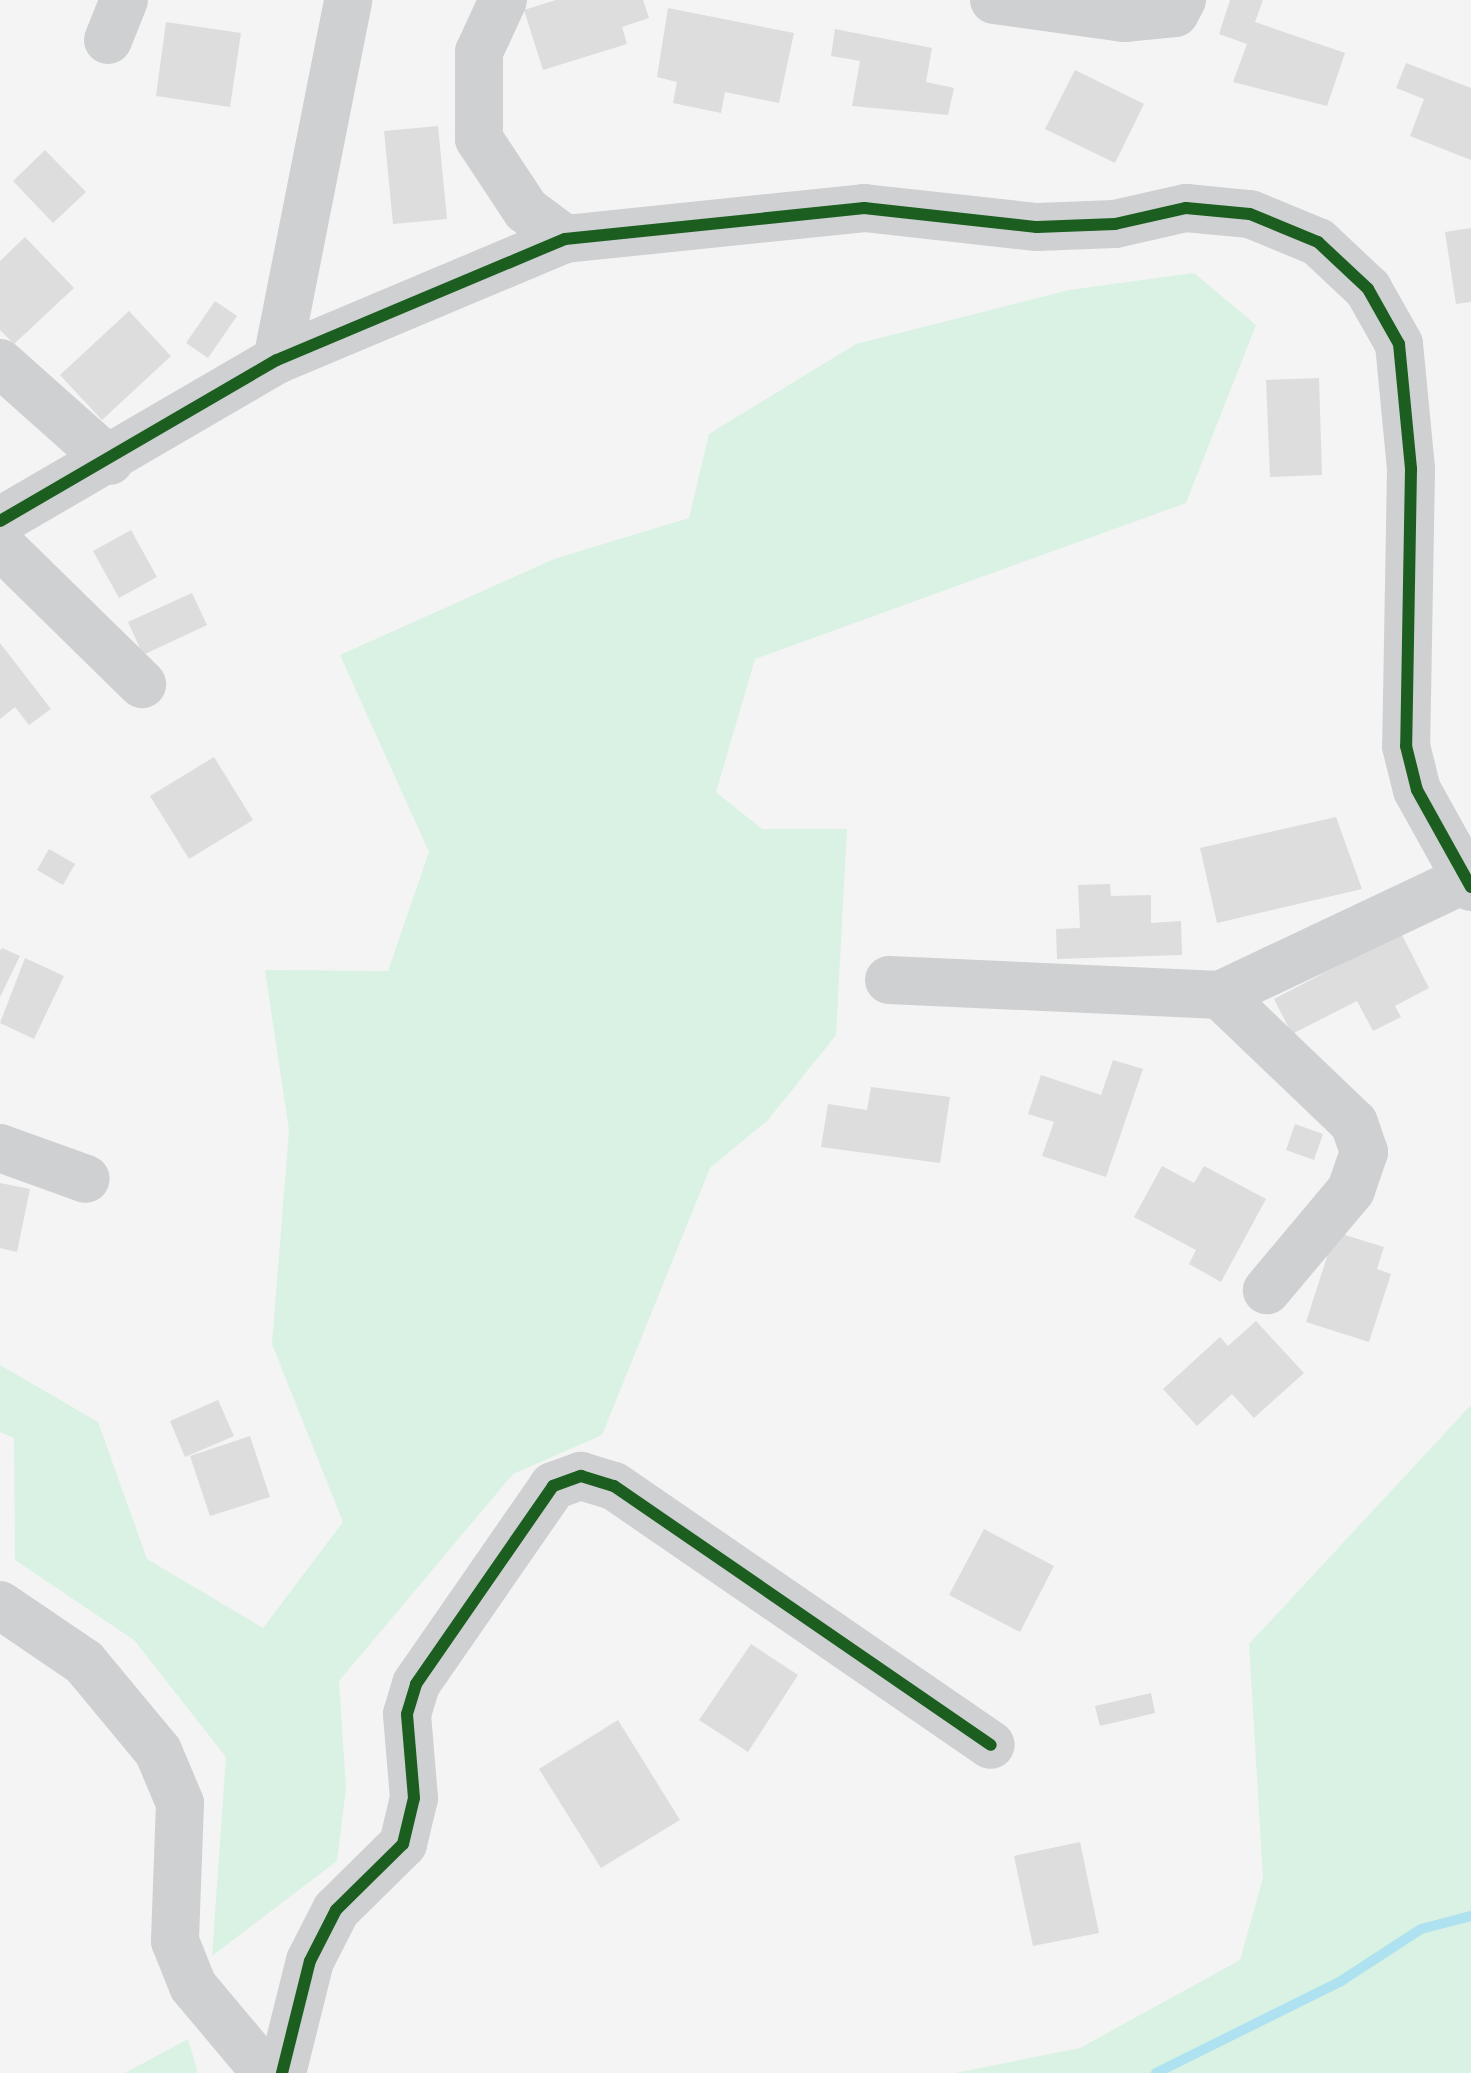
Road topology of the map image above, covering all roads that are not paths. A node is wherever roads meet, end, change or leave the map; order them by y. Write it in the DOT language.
graph roads {
  1 [pos="348,0"];
  2 [pos="504,0"];
  3 [pos="994,0"];
  4 [pos="1182,0"];
  5 [pos="564,239"];
  6 [pos="278,360"];
  7 [pos="0,363"];
  8 [pos="110,461"];
  9 [pos="0,521"];
  10 [pos="0,545"];
  11 [pos="142,684"];
  12 [pos="1457,825"];
  13 [pos="1468,883"];
  14 [pos="889,980"];
  15 [pos="1220,995"];
  16 [pos="0,1148"];
  17 [pos="86,1179"];
  18 [pos="1268,1290"];
  19 [pos="0,1605"];
  20 [pos="991,1745"];
  21 [pos="266,2073"];
  22 [pos="282,2073"];
  1 -- 6 [label="street"];
  2 -- 5 [label="street"];
  3 -- 4 [label="street"];
  5 -- 6 [label="street"];
  5 -- 12 [label="street"];
  6 -- 8 [label="street"];
  7 -- 8 [label="street"];
  8 -- 9 [label="street"];
  10 -- 11 [label="street"];
  12 -- 13 [label="street"];
  13 -- 15 [label="street"];
  14 -- 15 [label="street"];
  15 -- 18 [label="street"];
  16 -- 17 [label="street"];
  19 -- 21 [label="street"];
  20 -- 22 [label="street"];
}
